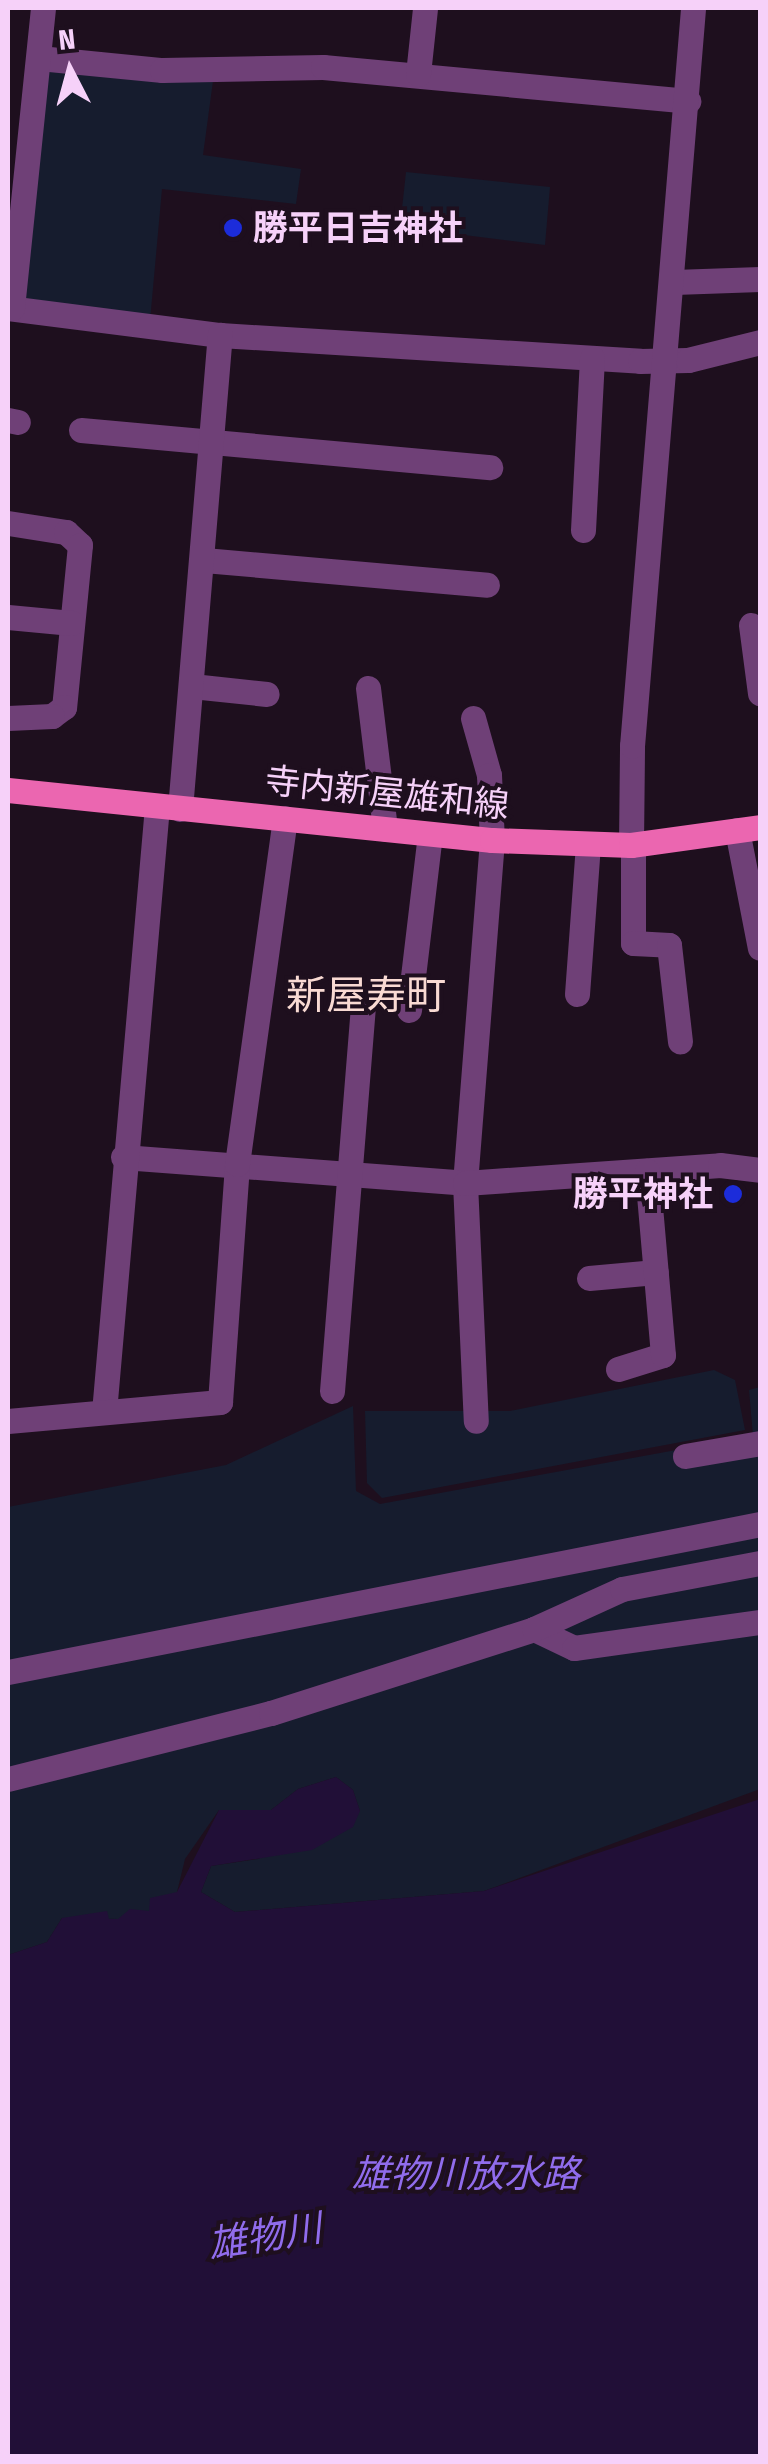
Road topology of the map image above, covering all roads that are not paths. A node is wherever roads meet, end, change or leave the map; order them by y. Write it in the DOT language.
graph roads {
  1 [pos="43,8"];
  2 [pos="424,8"];
  3 [pos="693,8"];
  4 [pos="38,58"];
  5 [pos="418,74"];
  6 [pos="688,100"];
  7 [pos="760,279"];
  8 [pos="674,282"];
  9 [pos="10,308"];
  10 [pos="220,334"];
  11 [pos="760,342"];
  12 [pos="592,358"];
  13 [pos="668,362"];
  14 [pos="81,430"];
  15 [pos="214,446"];
  16 [pos="490,468"];
  17 [pos="8,523"];
  18 [pos="583,530"];
  19 [pos="204,560"];
  20 [pos="486,585"];
  21 [pos="8,617"];
  22 [pos="72,623"];
  23 [pos="751,626"];
  24 [pos="192,686"];
  25 [pos="368,688"];
  26 [pos="760,693"];
  27 [pos="268,694"];
  28 [pos="8,718"];
  29 [pos="473,718"];
  30 [pos="8,790"];
  31 [pos="168,808"];
  32 [pos="285,818"];
  33 [pos="385,829"];
  34 [pos="748,829"];
  35 [pos="430,834"];
  36 [pos="492,840"];
  37 [pos="588,845"];
  38 [pos="632,845"];
  39 [pos="760,948"];
  40 [pos="577,994"];
  41 [pos="363,1004"];
  42 [pos="409,1010"];
  43 [pos="680,1041"];
  44 [pos="124,1157"];
  45 [pos="237,1164"];
  46 [pos="760,1170"];
  47 [pos="646,1171"];
  48 [pos="348,1173"];
  49 [pos="465,1182"];
  50 [pos="656,1272"];
  51 [pos="589,1278"];
  52 [pos="618,1369"];
  53 [pos="332,1390"];
  54 [pos="104,1412"];
  55 [pos="8,1420"];
  56 [pos="476,1421"];
  57 [pos="760,1443"];
  58 [pos="685,1456"];
  59 [pos="760,1524"];
  60 [pos="760,1563"];
  61 [pos="760,1622"];
  62 [pos="534,1629"];
  63 [pos="8,1672"];
  64 [pos="8,1779"];
  1 -- 4 [label="street"];
  2 -- 5 [label="street"];
  3 -- 6 [label="street"];
  4 -- 5 [label="street"];
  4 -- 9 [label="street"];
  5 -- 6 [label="street"];
  6 -- 8 [label="street"];
  7 -- 8 [label="street"];
  8 -- 13 [label="street"];
  9 -- 10 [label="street"];
  10 -- 12 [label="street"];
  10 -- 15 [label="street"];
  11 -- 13 [label="street"];
  12 -- 13 [label="street"];
  12 -- 18 [label="street"];
  13 -- 38 [label="street"];
  14 -- 15 [label="street"];
  15 -- 16 [label="street"];
  15 -- 19 [label="street"];
  17 -- 22 [label="street"];
  19 -- 20 [label="street"];
  19 -- 24 [label="street"];
  21 -- 22 [label="street"];
  22 -- 28 [label="street"];
  23 -- 26 [label="street"];
  24 -- 27 [label="street"];
  24 -- 31 [label="street"];
  25 -- 33 [label="street"];
  29 -- 36 [label="street"];
  30 -- 31 [label="main road, 寺内新屋雄和線"];
  31 -- 32 [label="main road, 寺内新屋雄和線"];
  31 -- 44 [label="street"];
  32 -- 33 [label="main road, 寺内新屋雄和線"];
  32 -- 45 [label="street"];
  33 -- 35 [label="main road, 寺内新屋雄和線"];
  34 -- 38 [label="main road, 寺内新屋雄和線"];
  34 -- 39 [label="street"];
  35 -- 36 [label="main road, 寺内新屋雄和線"];
  35 -- 42 [label="street"];
  36 -- 37 [label="main road, 寺内新屋雄和線"];
  36 -- 49 [label="street"];
  37 -- 38 [label="main road, 寺内新屋雄和線"];
  37 -- 40 [label="street"];
  38 -- 43 [label="street"];
  41 -- 48 [label="street"];
  44 -- 45 [label="street"];
  44 -- 54 [label="street"];
  45 -- 48 [label="street"];
  45 -- 54 [label="street"];
  46 -- 47 [label="street"];
  47 -- 49 [label="street"];
  47 -- 50 [label="street"];
  48 -- 49 [label="street"];
  48 -- 53 [label="street"];
  49 -- 56 [label="street"];
  50 -- 51 [label="street"];
  50 -- 52 [label="street"];
  54 -- 55 [label="street"];
  57 -- 58 [label="street"];
  59 -- 63 [label="street"];
  60 -- 62 [label="street"];
  61 -- 62 [label="street"];
  62 -- 64 [label="street"];
}
